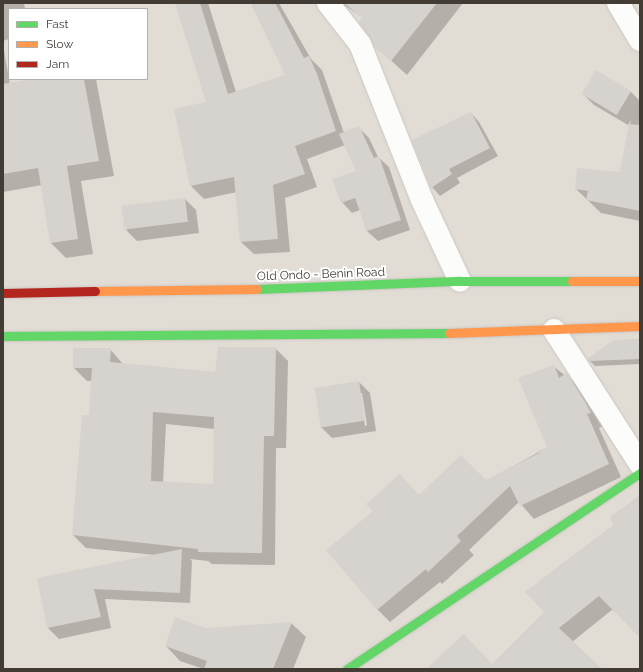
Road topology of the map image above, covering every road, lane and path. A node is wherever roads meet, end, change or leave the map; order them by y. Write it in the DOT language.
graph roads {
  1 [pos="328,3"];
  2 [pos="618,3"];
  3 [pos="640,40"];
  4 [pos="640,280"];
  5 [pos="460,281"];
  6 [pos="3,293"];
  7 [pos="640,326"];
  8 [pos="554,330"];
  9 [pos="3,336"];
  10 [pos="640,464"];
  11 [pos="640,473"];
  12 [pos="347,669"];
  1 -- 5 [label="street"];
  2 -- 3 [label="street"];
  4 -- 5 [label="main road, Old Ondo - Benin Road"];
  5 -- 6 [label="main road, Old Ondo - Benin Road"];
  7 -- 8 [label="main road"];
  8 -- 9 [label="main road"];
  8 -- 10 [label="street"];
  11 -- 12 [label="main road"];
}
